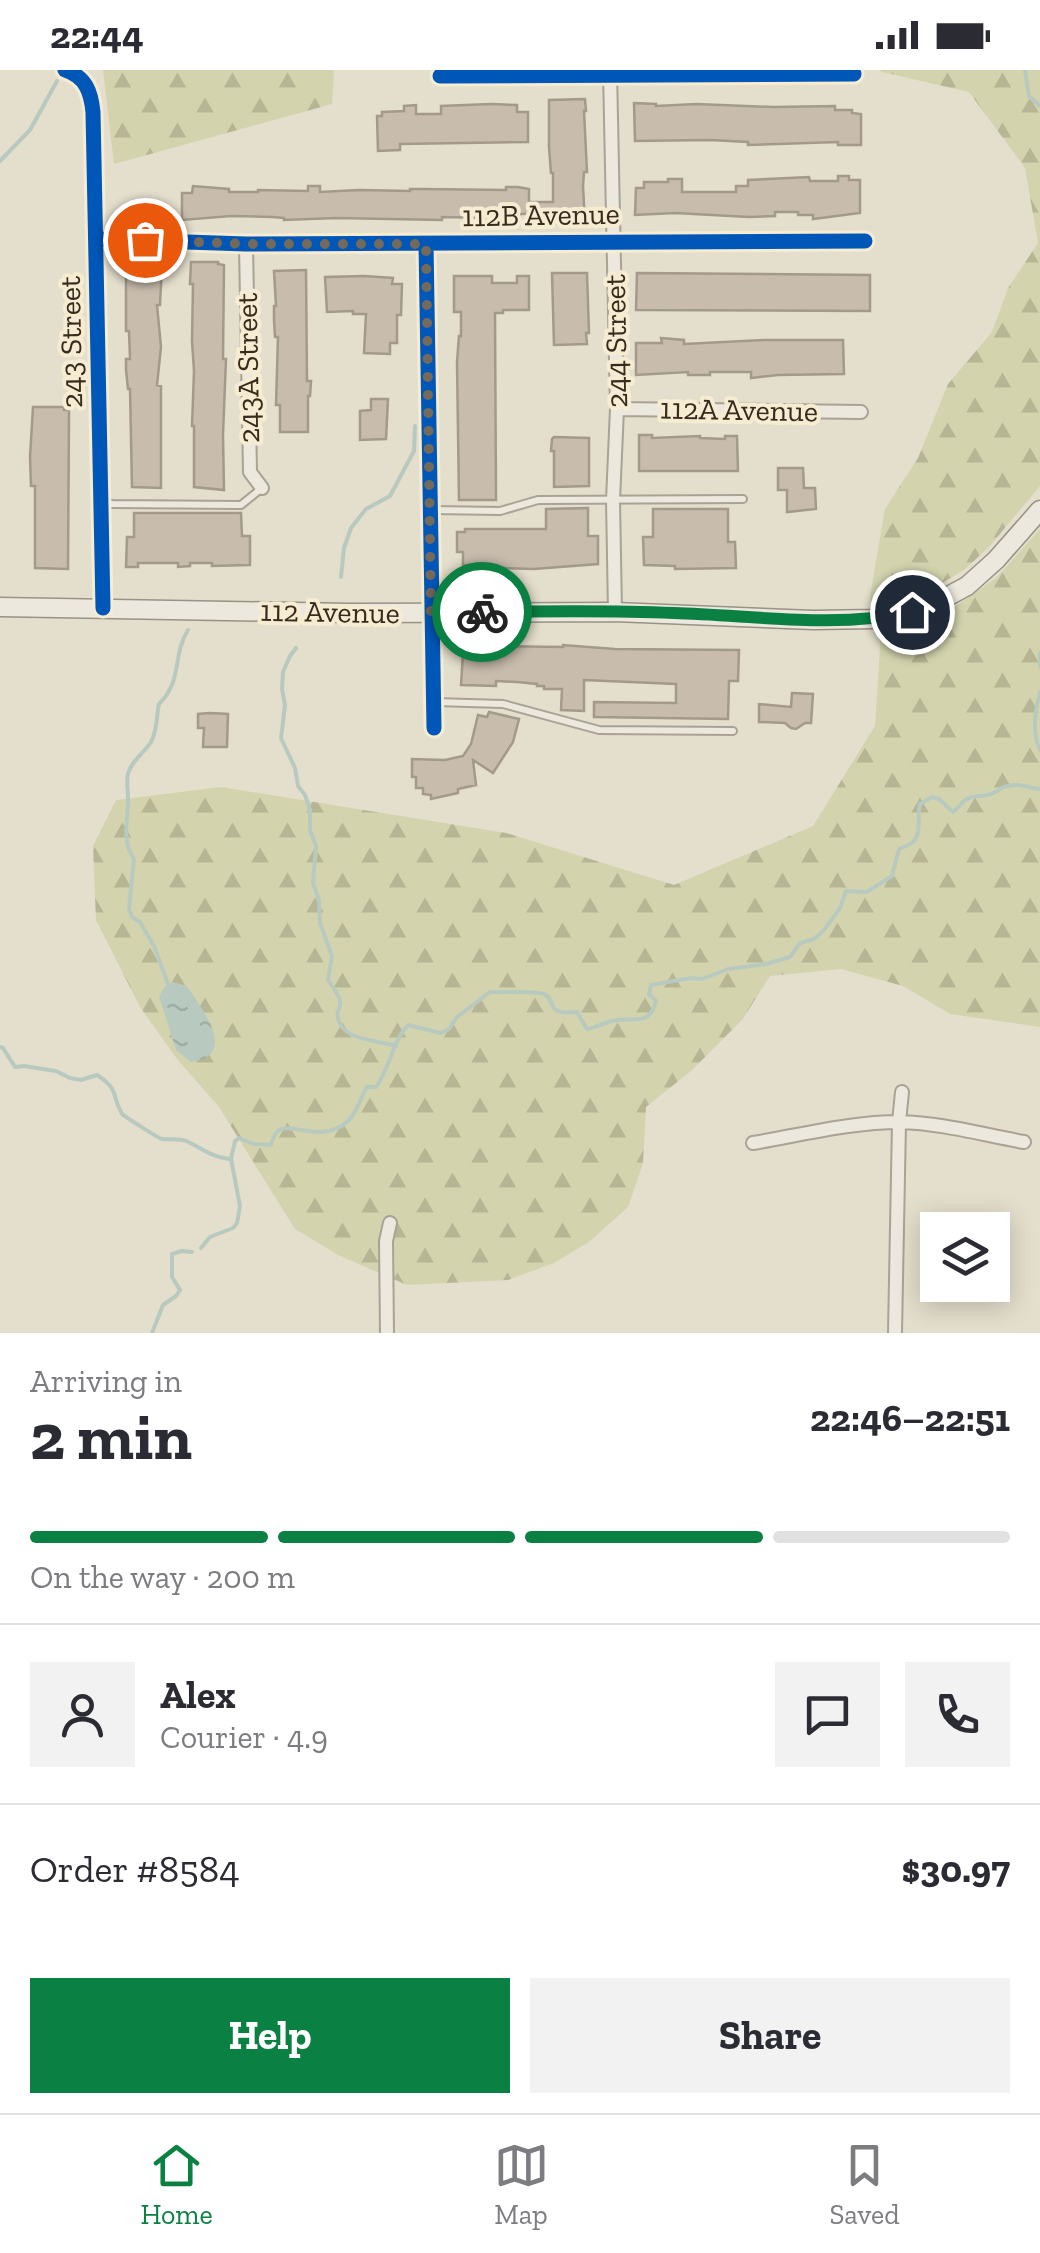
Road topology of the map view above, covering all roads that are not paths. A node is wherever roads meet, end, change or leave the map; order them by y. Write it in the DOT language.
graph roads {
  1 [pos="65,70"];
  2 [pos="610,72"];
  3 [pos="854,74"];
  4 [pos="440,76"];
  5 [pos="98,240"];
  6 [pos="614,241"];
  7 [pos="865,241"];
  8 [pos="246,244"];
  9 [pos="426,244"];
  10 [pos="617,409"];
  11 [pos="861,412"];
  12 [pos="262,488"];
  13 [pos="743,499"];
  14 [pos="613,500"];
  15 [pos="102,502"];
  16 [pos="430,510"];
  17 [pos="1040,510"];
  18 [pos="0,607"];
  19 [pos="103,608"];
  20 [pos="615,612"];
  21 [pos="431,613"];
  22 [pos="434,702"];
  23 [pos="434,728"];
  24 [pos="732,730"];
  25 [pos="902,1092"];
  26 [pos="899,1122"];
  27 [pos="1024,1142"];
  28 [pos="753,1143"];
  29 [pos="390,1223"];
  30 [pos="386,1333"];
  31 [pos="895,1333"];
  1 -- 5 [label="street, 243 Street"];
  2 -- 3 [label="street"];
  2 -- 4 [label="street"];
  2 -- 6 [label="street, 244 Street"];
  5 -- 8 [label="street, 112B Avenue"];
  5 -- 15 [label="street, 243 Street"];
  6 -- 7 [label="street, 112B Avenue"];
  6 -- 9 [label="street, 112B Avenue"];
  6 -- 10 [label="street, 244 Street"];
  8 -- 9 [label="street, 112B Avenue"];
  8 -- 12 [label="street, 243A Street"];
  9 -- 16 [label="street"];
  10 -- 11 [label="street, 112A Avenue"];
  10 -- 14 [label="street, 244 Street"];
  12 -- 15 [label="lane"];
  13 -- 14 [label="lane"];
  14 -- 16 [label="lane"];
  14 -- 20 [label="street, 244 Street"];
  15 -- 19 [label="street, 243 Street"];
  16 -- 21 [label="street"];
  17 -- 20 [label="main road, 112 Avenue"];
  18 -- 19 [label="main road, 112 Avenue"];
  19 -- 21 [label="main road, 112 Avenue"];
  20 -- 21 [label="main road, 112 Avenue"];
  21 -- 22 [label="street"];
  22 -- 23 [label="street"];
  22 -- 24 [label="lane"];
  25 -- 26 [label="street"];
  26 -- 27 [label="street"];
  26 -- 28 [label="street"];
  26 -- 31 [label="street"];
  29 -- 30 [label="street"];
}
